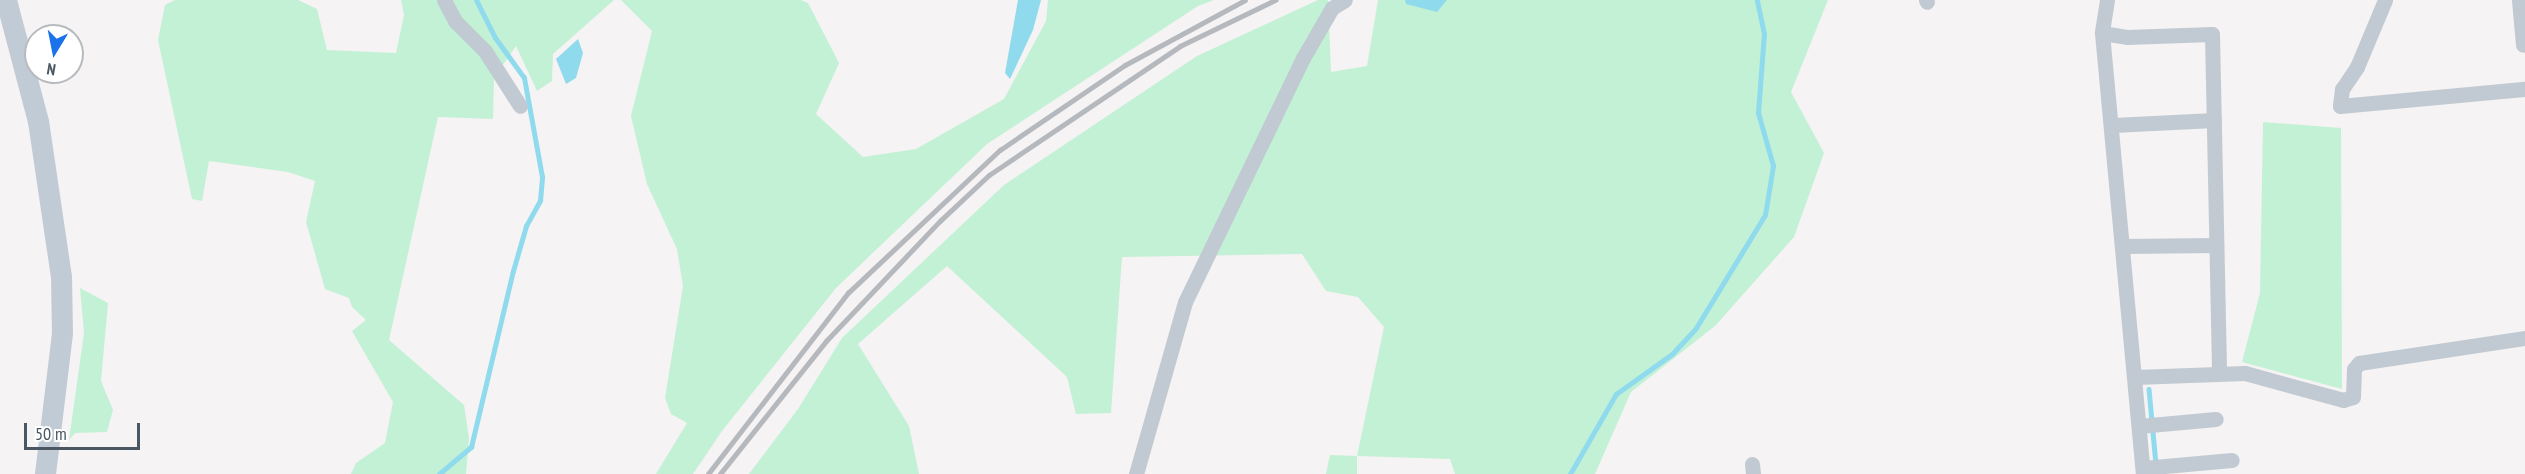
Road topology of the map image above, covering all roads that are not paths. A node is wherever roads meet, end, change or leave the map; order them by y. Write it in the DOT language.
graph roads {
  1 [pos="6,0"];
  2 [pos="444,0"];
  3 [pos="1345,0"];
  4 [pos="2107,0"];
  5 [pos="2385,0"];
  6 [pos="2519,0"];
  7 [pos="2102,33"];
  8 [pos="2523,45"];
  9 [pos="2525,89"];
  10 [pos="520,106"];
  11 [pos="2214,120"];
  12 [pos="2113,125"];
  13 [pos="2216,245"];
  14 [pos="2124,246"];
  15 [pos="2525,338"];
  16 [pos="2219,372"];
  17 [pos="2135,377"];
  18 [pos="2216,419"];
  19 [pos="2139,426"];
  20 [pos="2232,460"];
  21 [pos="2143,471"];
  22 [pos="45,474"];
  23 [pos="1136,474"];
  1 -- 22 [label="street"];
  2 -- 10 [label="street"];
  3 -- 23 [label="street"];
  4 -- 7 [label="street"];
  5 -- 9 [label="street"];
  6 -- 8 [label="street"];
  7 -- 11 [label="street"];
  7 -- 12 [label="street"];
  11 -- 12 [label="street"];
  11 -- 13 [label="street"];
  12 -- 14 [label="street"];
  13 -- 14 [label="street"];
  13 -- 16 [label="street"];
  14 -- 17 [label="street"];
  15 -- 16 [label="street"];
  16 -- 17 [label="street"];
  17 -- 19 [label="street"];
  18 -- 19 [label="street"];
  19 -- 21 [label="street"];
  20 -- 21 [label="street"];
}
